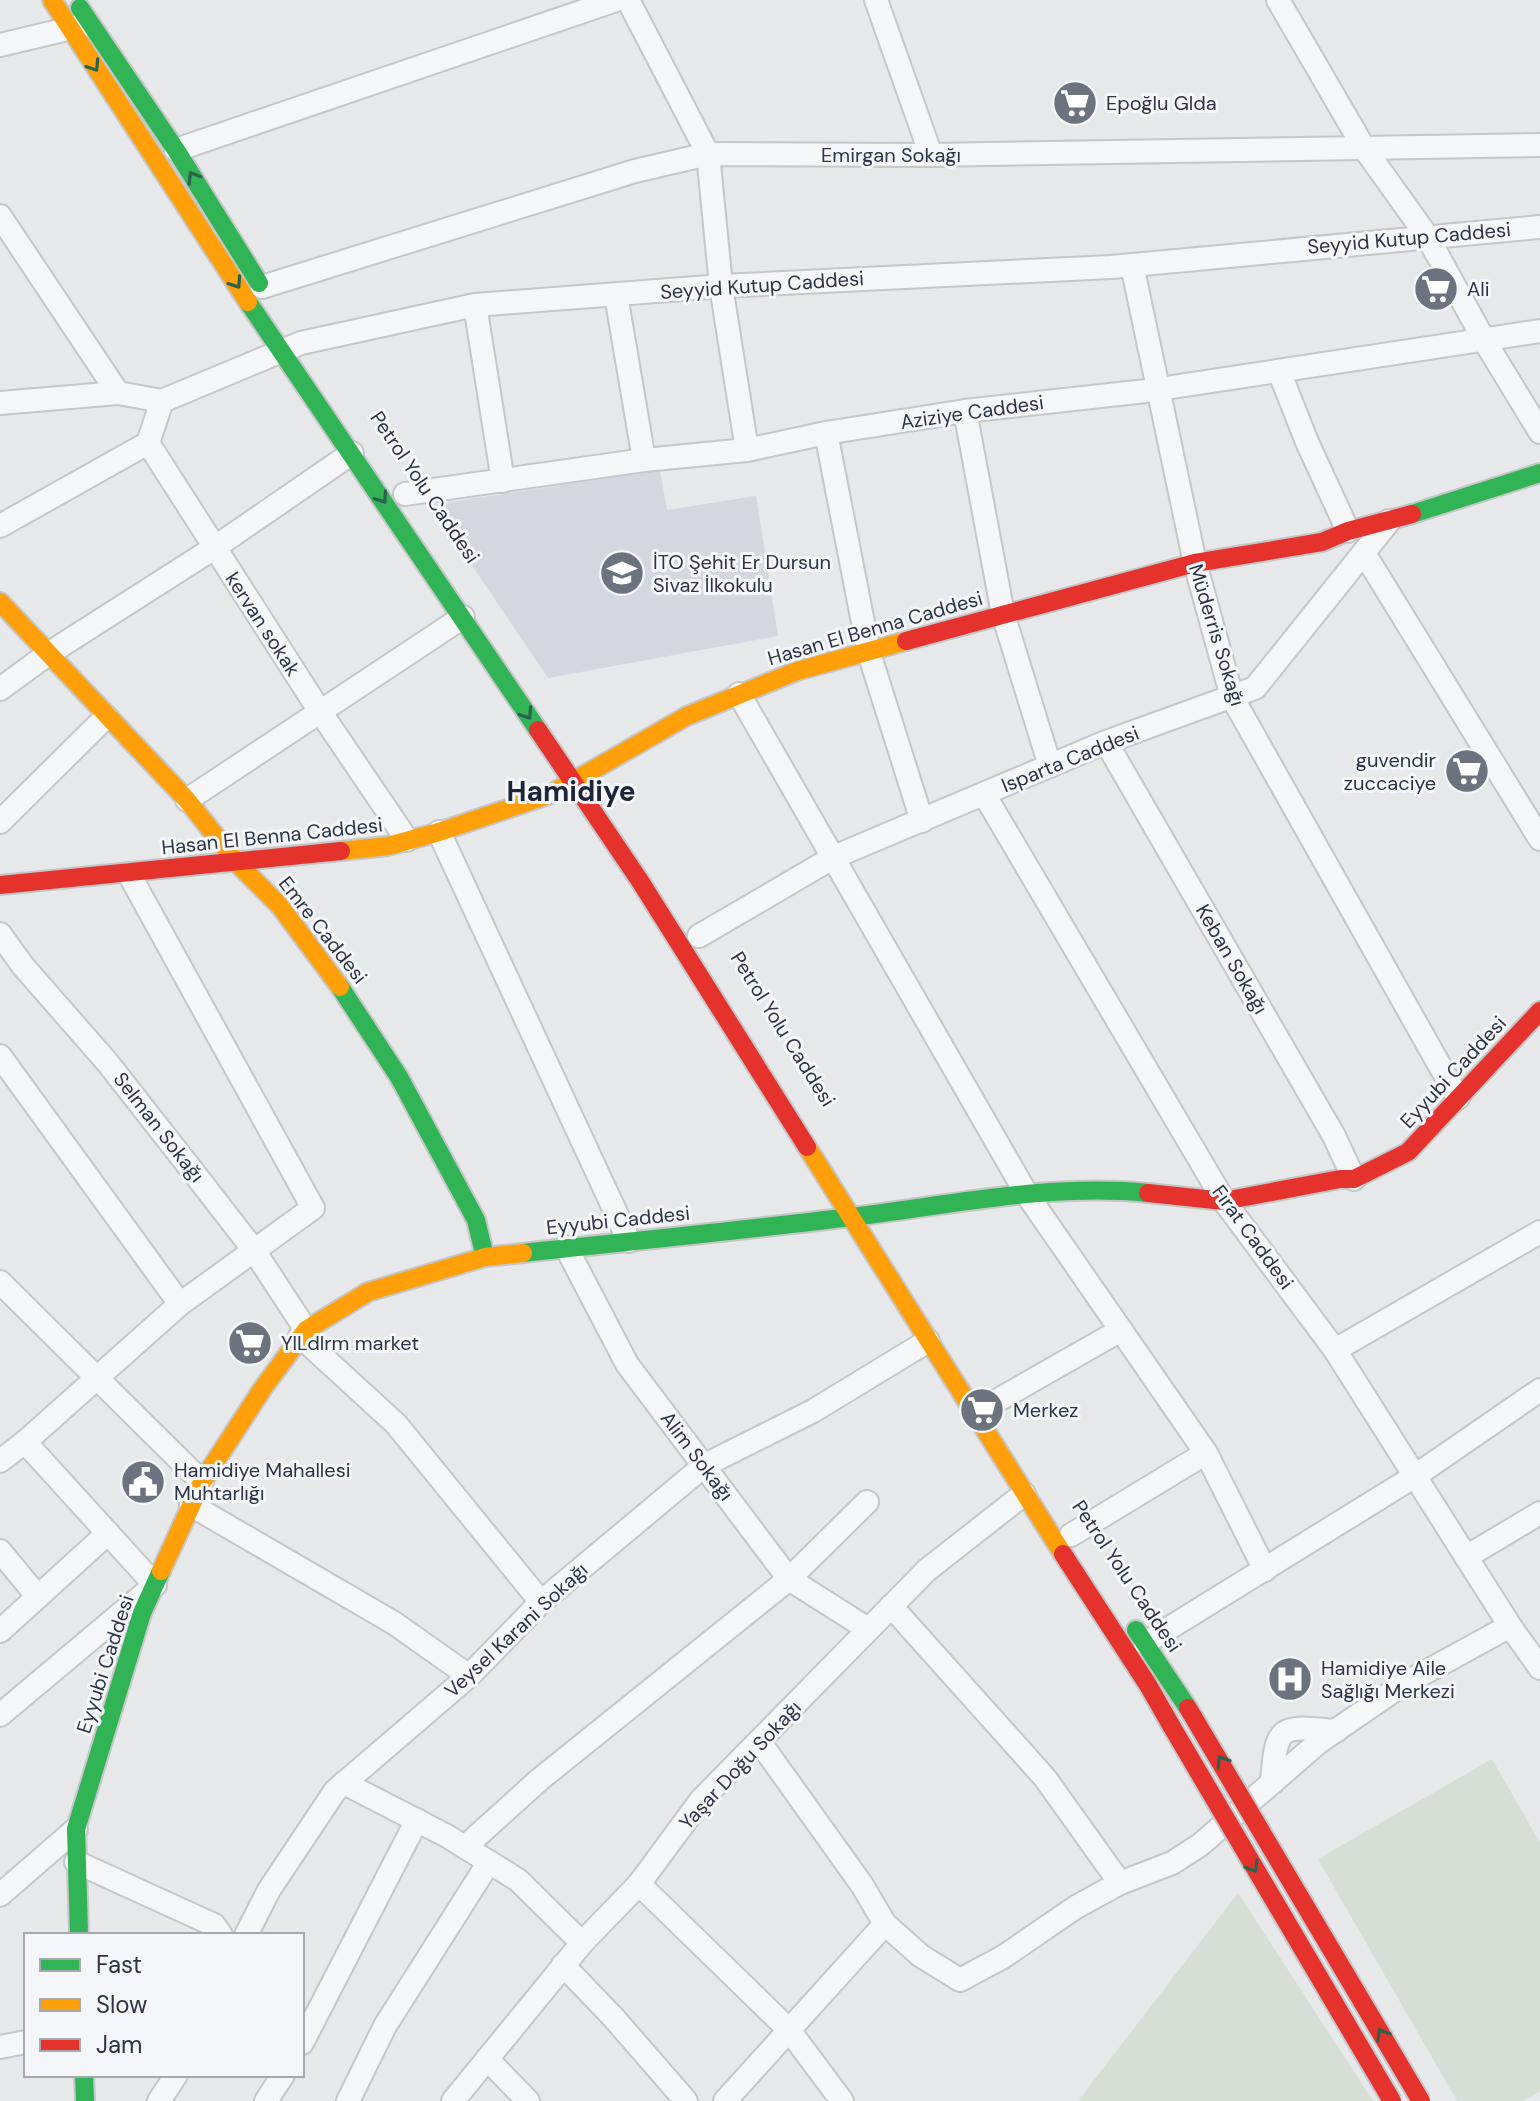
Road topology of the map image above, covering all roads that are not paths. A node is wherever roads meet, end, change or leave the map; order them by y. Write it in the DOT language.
graph roads {
  1 [pos="52,0"];
  2 [pos="74,0"];
  3 [pos="616,0"];
  4 [pos="628,0"];
  5 [pos="876,0"];
  6 [pos="1278,0"];
  7 [pos="81,26"];
  8 [pos="0,45"];
  9 [pos="1540,145"];
  10 [pos="1364,148"];
  11 [pos="176,150"];
  12 [pos="708,154"];
  13 [pos="931,155"];
  14 [pos="0,216"];
  15 [pos="1540,227"];
  16 [pos="1427,236"];
  17 [pos="1132,265"];
  18 [pos="721,286"];
  19 [pos="266,293"];
  20 [pos="616,295"];
  21 [pos="475,305"];
  22 [pos="1540,331"];
  23 [pos="1484,340"];
  24 [pos="296,346"];
  25 [pos="1279,371"];
  26 [pos="1158,389"];
  27 [pos="118,393"];
  28 [pos="162,401"];
  29 [pos="0,403"];
  30 [pos="965,411"];
  31 [pos="1540,432"];
  32 [pos="826,433"];
  33 [pos="148,443"];
  34 [pos="747,450"];
  35 [pos="352,453"];
  36 [pos="644,460"];
  37 [pos="1540,473"];
  38 [pos="503,481"];
  39 [pos="405,494"];
  40 [pos="1389,521"];
  41 [pos="0,526"];
  42 [pos="1348,531"];
  43 [pos="214,548"];
  44 [pos="1364,553"];
  45 [pos="1195,563"];
  46 [pos="0,602"];
  47 [pos="1003,614"];
  48 [pos="463,617"];
  49 [pos="869,653"];
  50 [pos="48,654"];
  51 [pos="0,689"];
  52 [pos="739,694"];
  53 [pos="1232,697"];
  54 [pos="319,710"];
  55 [pos="106,717"];
  56 [pos="562,733"];
  57 [pos="1106,742"];
  58 [pos="1050,766"];
  59 [pos="581,778"];
  60 [pos="984,794"];
  61 [pos="187,800"];
  62 [pos="922,821"];
  63 [pos="0,822"];
  64 [pos="439,832"];
  65 [pos="1540,839"];
  66 [pos="407,840"];
  67 [pos="834,857"];
  68 [pos="237,863"];
  69 [pos="129,874"];
  70 [pos="0,885"];
  71 [pos="665,886"];
  72 [pos="0,934"];
  73 [pos="699,936"];
  74 [pos="1540,1011"];
  75 [pos="0,1056"];
  76 [pos="1458,1098"];
  77 [pos="1354,1179"];
  78 [pos="1026,1193"];
  79 [pos="1224,1201"];
  80 [pos="850,1217"];
  81 [pos="1540,1232"];
  82 [pos="629,1241"];
  83 [pos="566,1247"];
  84 [pos="253,1249"];
  85 [pos="485,1257"];
  86 [pos="0,1282"];
  87 [pos="180,1304"];
  88 [pos="1121,1330"];
  89 [pos="303,1333"];
  90 [pos="928,1341"];
  91 [pos="1335,1350"];
  92 [pos="95,1377"];
  93 [pos="1540,1390"];
  94 [pos="995,1410"];
  95 [pos="25,1442"];
  96 [pos="1206,1453"];
  97 [pos="0,1461"];
  98 [pos="705,1465"];
  99 [pos="1415,1476"];
  100 [pos="202,1482"];
  101 [pos="1024,1494"];
  102 [pos="867,1502"];
  103 [pos="191,1505"];
  104 [pos="1540,1513"];
  105 [pos="108,1533"];
  106 [pos="1071,1535"];
  107 [pos="0,1551"];
  108 [pos="1466,1557"];
  109 [pos="1265,1570"];
  110 [pos="1096,1571"];
  111 [pos="789,1579"];
  112 [pos="155,1585"];
  113 [pos="38,1597"];
  114 [pos="541,1602"];
  115 [pos="891,1606"];
  116 [pos="1129,1619"];
  117 [pos="1510,1626"];
  118 [pos="868,1629"];
  119 [pos="0,1631"];
  120 [pos="1145,1643"];
  121 [pos="1540,1668"];
  122 [pos="469,1676"];
  123 [pos="0,1715"];
  124 [pos="1336,1731"];
  125 [pos="759,1741"];
  126 [pos="344,1783"];
  127 [pos="1272,1783"];
  128 [pos="417,1820"];
  129 [pos="76,1829"];
  130 [pos="465,1847"];
  131 [pos="76,1862"];
  132 [pos="489,1862"];
  133 [pos="1120,1883"];
  134 [pos="639,1884"];
  135 [pos="0,1895"];
  136 [pos="885,1924"];
  137 [pos="79,1933"];
  138 [pos="220,1933"];
  139 [pos="247,1933"];
  140 [pos="582,1943"];
  141 [pos="563,1965"];
  142 [pos="789,2030"];
  143 [pos="304,2039"];
  144 [pos="24,2042"];
  145 [pos="0,2047"];
  146 [pos="487,2059"];
  147 [pos="84,2077"];
  148 [pos="175,2077"];
  149 [pos="282,2077"];
  150 [pos="85,2101"];
  151 [pos="159,2101"];
  152 [pos="266,2101"];
  153 [pos="348,2101"];
  154 [pos="453,2101"];
  155 [pos="528,2101"];
  156 [pos="686,2101"];
  157 [pos="725,2101"];
  158 [pos="842,2101"];
  159 [pos="1392,2101"];
  160 [pos="1421,2101"];
  1 -- 7 [label="street, Petrol Yolu Caddesi"];
  2 -- 7 [label="street, Petrol Yolu Caddesi"];
  3 -- 11 [label="street"];
  4 -- 12 [label="street"];
  5 -- 13 [label="street"];
  6 -- 10 [label="street"];
  7 -- 8 [label="street"];
  7 -- 11 [label="street, Petrol Yolu Caddesi"];
  7 -- 24 [label="street, Petrol Yolu Caddesi, one-way"];
  9 -- 10 [label="street, Emirgan Sokağı"];
  10 -- 13 [label="street, Emirgan Sokağı"];
  10 -- 16 [label="street"];
  19 -- 11 [label="street, Petrol Yolu Caddesi, one-way"];
  12 -- 13 [label="street, Emirgan Sokağı"];
  12 -- 18 [label="street"];
  12 -- 19 [label="street, Emirgan Sokağı"];
  14 -- 27 [label="street"];
  15 -- 16 [label="street, Seyyid Kutup Caddesi"];
  16 -- 17 [label="street, Seyyid Kutup Caddesi"];
  16 -- 23 [label="street"];
  17 -- 18 [label="street, Seyyid Kutup Caddesi"];
  17 -- 26 [label="street, Müderris Sokağı"];
  18 -- 20 [label="street, Seyyid Kutup Caddesi"];
  18 -- 34 [label="street"];
  20 -- 21 [label="street, Seyyid Kutup Caddesi"];
  20 -- 36 [label="street"];
  21 -- 24 [label="street, Seyyid Kutup Caddesi"];
  21 -- 38 [label="street"];
  22 -- 23 [label="street, Aziziye Caddesi"];
  23 -- 25 [label="street, Aziziye Caddesi"];
  23 -- 31 [label="street"];
  24 -- 28 [label="street, Seyyid Kutup Caddesi"];
  24 -- 35 [label="street, Petrol Yolu Caddesi"];
  25 -- 26 [label="street, Aziziye Caddesi"];
  25 -- 42 [label="street"];
  26 -- 30 [label="street, Aziziye Caddesi"];
  26 -- 45 [label="street, Müderris Sokağı"];
  27 -- 28 [label="street"];
  27 -- 29 [label="street"];
  28 -- 33 [label="street"];
  30 -- 32 [label="street, Aziziye Caddesi"];
  30 -- 47 [label="street"];
  32 -- 34 [label="street, Aziziye Caddesi"];
  32 -- 49 [label="street"];
  33 -- 41 [label="street"];
  33 -- 43 [label="street, kervan sokak"];
  34 -- 36 [label="street, Aziziye Caddesi"];
  35 -- 43 [label="street"];
  35 -- 48 [label="street, Petrol Yolu Caddesi, one-way"];
  36 -- 38 [label="street, Aziziye Caddesi"];
  37 -- 40 [label="street, Hasan El Benna Caddesi"];
  38 -- 39 [label="street, Aziziye Caddesi"];
  40 -- 42 [label="street, Hasan El Benna Caddesi"];
  40 -- 44 [label="street, Isparta Caddesi"];
  42 -- 45 [label="street, Hasan El Benna Caddesi"];
  43 -- 50 [label="street"];
  43 -- 54 [label="street, kervan sokak"];
  44 -- 53 [label="street, Isparta Caddesi"];
  44 -- 65 [label="street"];
  45 -- 47 [label="street, Hasan El Benna Caddesi"];
  45 -- 53 [label="street, Müderris Sokağı"];
  46 -- 50 [label="street, Emre Caddesi"];
  47 -- 49 [label="street, Hasan El Benna Caddesi"];
  47 -- 58 [label="street"];
  48 -- 54 [label="street"];
  48 -- 59 [label="street, Petrol Yolu Caddesi, one-way"];
  49 -- 52 [label="street, Hasan El Benna Caddesi"];
  49 -- 62 [label="street"];
  50 -- 51 [label="street"];
  50 -- 55 [label="street, Emre Caddesi"];
  52 -- 59 [label="street, Hasan El Benna Caddesi"];
  52 -- 67 [label="street"];
  53 -- 57 [label="street, Isparta Caddesi"];
  53 -- 76 [label="street, Müderris Sokağı"];
  54 -- 61 [label="street"];
  54 -- 66 [label="street, kervan sokak"];
  55 -- 61 [label="street, Emre Caddesi"];
  55 -- 63 [label="street"];
  56 -- 59 [label="street, Petrol Yolu Caddesi"];
  57 -- 58 [label="street, Isparta Caddesi"];
  57 -- 77 [label="street, Keban Sokağı"];
  58 -- 60 [label="street, Isparta Caddesi"];
  59 -- 64 [label="street, Hasan El Benna Caddesi"];
  59 -- 71 [label="street, Petrol Yolu Caddesi"];
  59 -- 80 [label="street, Petrol Yolu Caddesi"];
  60 -- 62 [label="street, Isparta Caddesi"];
  60 -- 79 [label="street, Fırat Caddesi"];
  61 -- 68 [label="street, Emre Caddesi"];
  62 -- 67 [label="street, Isparta Caddesi"];
  64 -- 66 [label="street, Hasan El Benna Caddesi"];
  64 -- 82 [label="street"];
  66 -- 68 [label="street, Hasan El Benna Caddesi"];
  67 -- 73 [label="street, Isparta Caddesi"];
  67 -- 78 [label="street"];
  68 -- 69 [label="street, Hasan El Benna Caddesi"];
  68 -- 85 [label="street, Emre Caddesi"];
  69 -- 70 [label="street, Hasan El Benna Caddesi"];
  69 -- 84 [label="street"];
  72 -- 84 [label="street, Selman Sokağı"];
  74 -- 76 [label="street, Eyyubi Caddesi"];
  75 -- 87 [label="street"];
  76 -- 77 [label="street, Eyyubi Caddesi"];
  77 -- 79 [label="street, Eyyubi Caddesi"];
  78 -- 79 [label="street, Eyyubi Caddesi"];
  78 -- 80 [label="street, Eyyubi Caddesi"];
  78 -- 88 [label="street"];
  79 -- 91 [label="street, Fırat Caddesi"];
  80 -- 82 [label="street, Eyyubi Caddesi"];
  80 -- 90 [label="street, Petrol Yolu Caddesi"];
  81 -- 91 [label="street"];
  82 -- 83 [label="street, Eyyubi Caddesi"];
  83 -- 85 [label="street, Eyyubi Caddesi"];
  83 -- 98 [label="street, Alim Sokağı"];
  84 -- 87 [label="street"];
  84 -- 89 [label="street, Selman Sokağı"];
  85 -- 89 [label="street, Eyyubi Caddesi"];
  86 -- 92 [label="street"];
  87 -- 92 [label="street"];
  88 -- 94 [label="street"];
  88 -- 96 [label="street"];
  89 -- 100 [label="street, Eyyubi Caddesi"];
  89 -- 114 [label="street, Selman Sokağı"];
  90 -- 98 [label="street, Veysel Karani Sokağı"];
  90 -- 101 [label="street, Petrol Yolu Caddesi"];
  91 -- 99 [label="street, Fırat Caddesi"];
  92 -- 95 [label="street"];
  92 -- 100 [label="street"];
  93 -- 99 [label="street"];
  94 -- 106 [label="street, Petrol Yolu Caddesi"];
  95 -- 97 [label="street"];
  95 -- 105 [label="street"];
  96 -- 106 [label="street"];
  96 -- 109 [label="street"];
  98 -- 111 [label="street, Alim Sokağı"];
  98 -- 114 [label="street, Veysel Karani Sokağı"];
  99 -- 108 [label="street, Fırat Caddesi"];
  99 -- 109 [label="street"];
  100 -- 103 [label="street, Eyyubi Caddesi"];
  101 -- 115 [label="street, Yaşar Doğu Sokağı"];
  101 -- 159 [label="street, Petrol Yolu Caddesi, one-way, bridge"];
  102 -- 111 [label="street"];
  103 -- 112 [label="street, Eyyubi Caddesi"];
  103 -- 122 [label="street"];
  104 -- 108 [label="street"];
  105 -- 112 [label="street"];
  105 -- 113 [label="street"];
  106 -- 110 [label="street, Petrol Yolu Caddesi"];
  107 -- 113 [label="street"];
  108 -- 117 [label="street, Fırat Caddesi"];
  109 -- 120 [label="street"];
  111 -- 118 [label="street, Alim Sokağı"];
  111 -- 130 [label="street"];
  112 -- 123 [label="street"];
  112 -- 129 [label="street, Eyyubi Caddesi"];
  113 -- 119 [label="street"];
  114 -- 122 [label="street, Veysel Karani Sokağı"];
  115 -- 118 [label="street, Yaşar Doğu Sokağı"];
  115 -- 133 [label="street"];
  116 -- 120 [label="street, Petrol Yolu Caddesi"];
  117 -- 121 [label="street, Fırat Caddesi"];
  117 -- 124 [label="street"];
  118 -- 125 [label="street, Yaşar Doğu Sokağı"];
  160 -- 120 [label="street, Petrol Yolu Caddesi, one-way, bridge"];
  122 -- 126 [label="street, Veysel Karani Sokağı"];
  124 -- 127 [label="street"];
  124 -- 127 [label="street"];
  125 -- 134 [label="street, Yaşar Doğu Sokağı"];
  125 -- 136 [label="street"];
  126 -- 128 [label="street"];
  126 -- 139 [label="street, Veysel Karani Sokağı"];
  127 -- 133 [label="street"];
  128 -- 130 [label="street"];
  128 -- 143 [label="street"];
  129 -- 131 [label="street, Eyyubi Caddesi"];
  129 -- 135 [label="street"];
  130 -- 132 [label="street"];
  131 -- 137 [label="street, Eyyubi Caddesi"];
  131 -- 138 [label="street"];
  132 -- 140 [label="street"];
  132 -- 153 [label="street"];
  133 -- 136 [label="street"];
  134 -- 140 [label="street, Yaşar Doğu Sokağı"];
  134 -- 142 [label="street"];
  136 -- 142 [label="street"];
  140 -- 141 [label="street, Yaşar Doğu Sokağı"];
  141 -- 146 [label="street, Yaşar Doğu Sokağı"];
  141 -- 156 [label="street"];
  142 -- 157 [label="street"];
  142 -- 158 [label="street"];
  144 -- 145 [label="street"];
  146 -- 154 [label="street, Yaşar Doğu Sokağı"];
  146 -- 155 [label="street"];
  147 -- 150 [label="street"];
  148 -- 151 [label="street"];
  149 -- 152 [label="street"];
}
